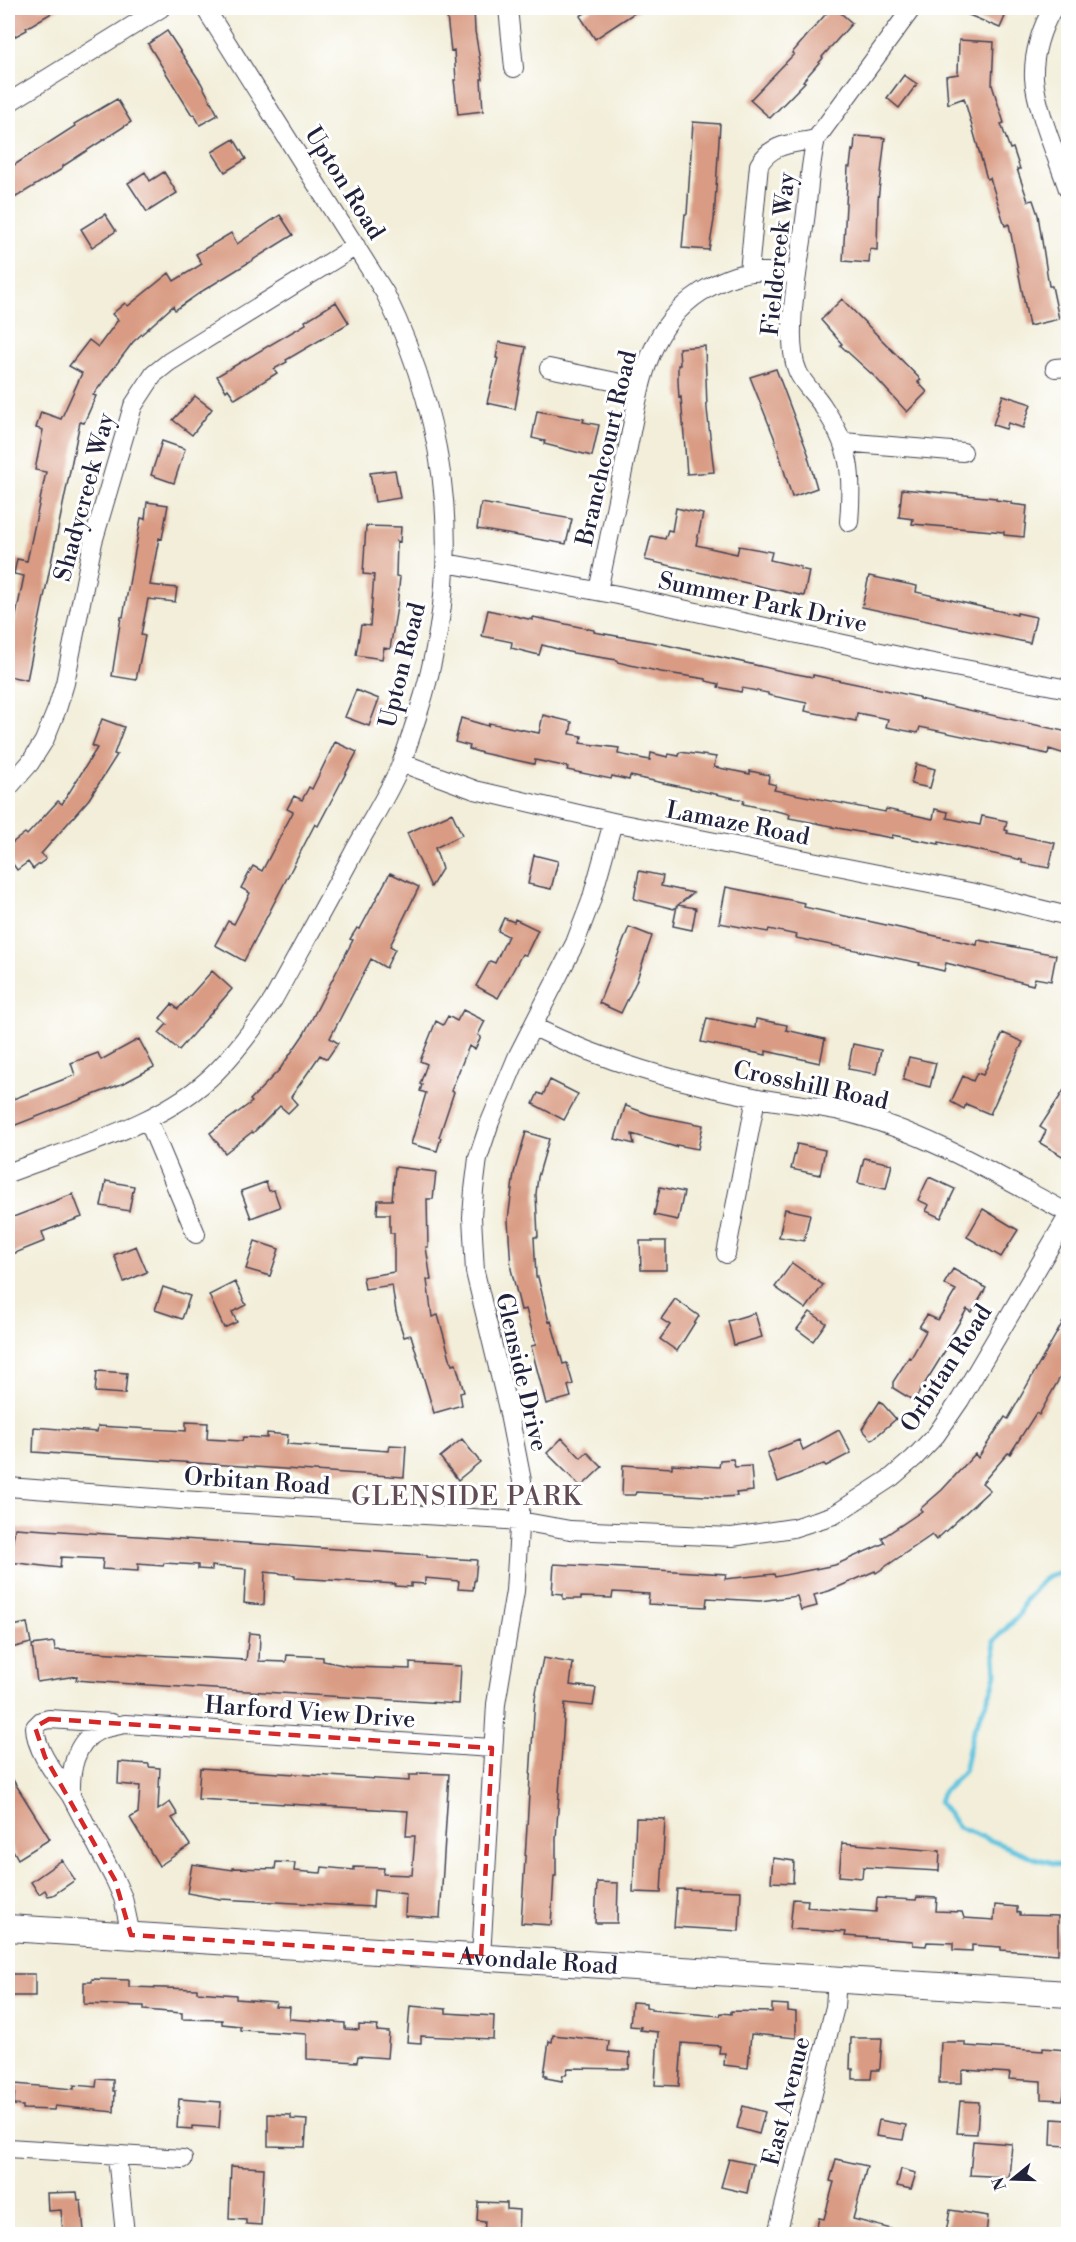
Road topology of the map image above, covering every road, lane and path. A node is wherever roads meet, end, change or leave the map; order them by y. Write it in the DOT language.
graph roads {
  1 [pos="160,8"];
  2 [pos="205,8"];
  3 [pos="508,8"];
  4 [pos="912,8"];
  5 [pos="1053,8"];
  6 [pos="514,68"];
  7 [pos="8,103"];
  8 [pos="816,139"];
  9 [pos="1068,189"];
  10 [pos="356,246"];
  11 [pos="749,273"];
  12 [pos="798,275"];
  13 [pos="549,368"];
  14 [pos="640,387"];
  15 [pos="843,442"];
  16 [pos="963,452"];
  17 [pos="849,522"];
  18 [pos="446,562"];
  19 [pos="598,591"];
  20 [pos="1068,689"];
  21 [pos="402,763"];
  22 [pos="8,788"];
  23 [pos="613,822"];
  24 [pos="1068,916"];
  25 [pos="534,1026"];
  26 [pos="756,1098"];
  27 [pos="148,1120"];
  28 [pos="8,1173"];
  29 [pos="1068,1215"];
  30 [pos="196,1234"];
  31 [pos="726,1254"];
  32 [pos="8,1487"];
  33 [pos="520,1521"];
  34 [pos="125,1724"];
  35 [pos="492,1748"];
  36 [pos="71,1797"];
  37 [pos="8,1928"];
  38 [pos="131,1935"];
  39 [pos="481,1957"];
  40 [pos="837,1978"];
  41 [pos="1068,1995"];
  42 [pos="8,2148"];
  43 [pos="117,2156"];
  44 [pos="183,2159"];
  45 [pos="125,2235"];
  46 [pos="777,2235"];
  1 -- 7 [label="street"];
  2 -- 10 [label="street, Upton Road"];
  3 -- 6 [label="street"];
  4 -- 8 [label="street, Fieldcreek Way"];
  5 -- 9 [label="street"];
  8 -- 11 [label="street"];
  8 -- 12 [label="street, Fieldcreek Way"];
  10 -- 18 [label="street, Upton Road"];
  10 -- 22 [label="street, Shadycreek Way"];
  11 -- 12 [label="street, Branchcourt Road"];
  11 -- 14 [label="street, Branchcourt Road"];
  12 -- 15 [label="street, Fieldcreek Way"];
  13 -- 14 [label="street"];
  14 -- 19 [label="street, Branchcourt Road"];
  15 -- 16 [label="street"];
  15 -- 17 [label="street, Fieldcreek Way"];
  18 -- 19 [label="street, Summer Park Drive"];
  18 -- 21 [label="street, Upton Road"];
  19 -- 20 [label="street, Summer Park Drive"];
  21 -- 23 [label="street, Lamaze Road"];
  21 -- 27 [label="street, Upton Road"];
  23 -- 24 [label="street, Lamaze Road"];
  23 -- 25 [label="street, Glenside Drive"];
  25 -- 26 [label="street, Crosshill Road"];
  25 -- 33 [label="street, Glenside Drive"];
  26 -- 29 [label="street, Crosshill Road"];
  26 -- 31 [label="street"];
  27 -- 28 [label="street, Upton Road"];
  27 -- 30 [label="street"];
  29 -- 33 [label="street, Orbitan Road"];
  32 -- 33 [label="street, Orbitan Road"];
  33 -- 35 [label="street, Glenside Drive"];
  34 -- 35 [label="street, Harford View Drive"];
  34 -- 36 [label="street, Harford View Drive"];
  34 -- 36 [label="street, Harford View Drive"];
  35 -- 39 [label="street, Glenside Drive"];
  36 -- 38 [label="street, Harford View Drive"];
  37 -- 38 [label="street, Avondale Road"];
  38 -- 39 [label="street, Avondale Road"];
  39 -- 40 [label="street, Avondale Road"];
  40 -- 41 [label="street, Avondale Road"];
  40 -- 46 [label="street, East Avenue"];
  42 -- 43 [label="street"];
  43 -- 44 [label="street"];
  43 -- 45 [label="street"];
}
